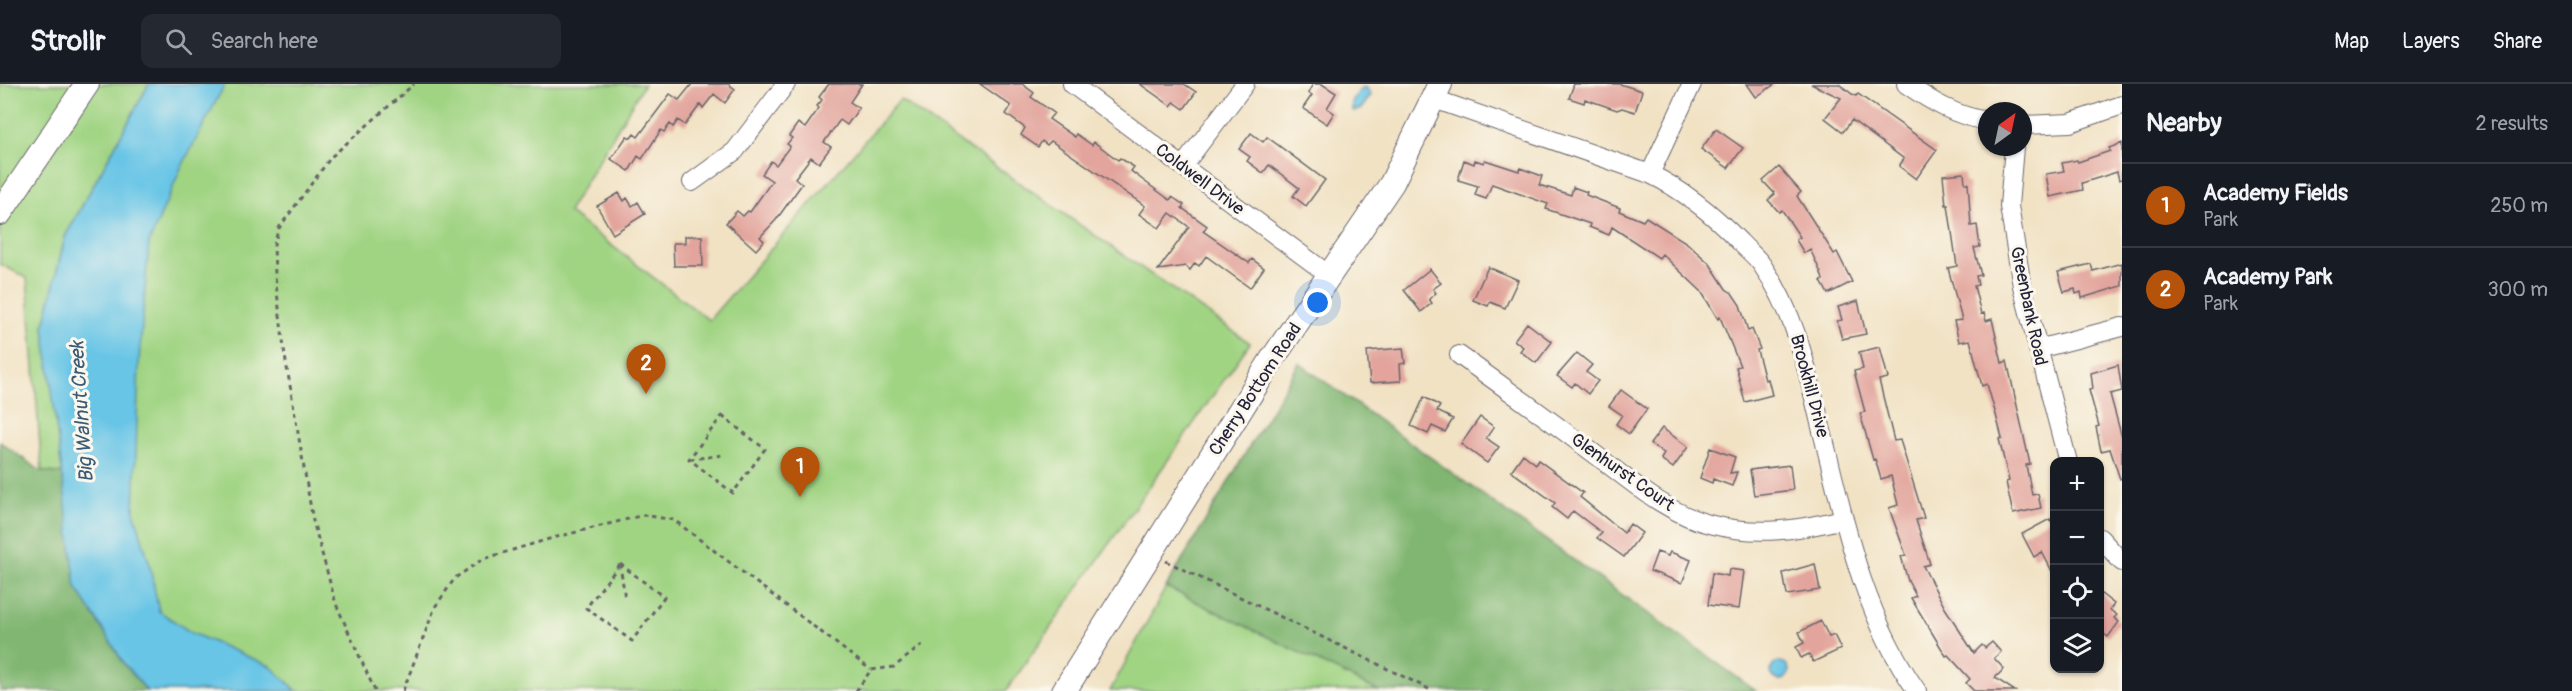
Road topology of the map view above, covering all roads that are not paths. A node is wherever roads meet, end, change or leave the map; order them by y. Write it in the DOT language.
graph roads {
  1 [pos="87,84"];
  2 [pos="786,84"];
  3 [pos="1072,84"];
  4 [pos="1245,84"];
  5 [pos="1692,84"];
  6 [pos="1906,84"];
  7 [pos="1437,91"];
  8 [pos="2122,105"];
  9 [pos="1978,119"];
  10 [pos="2032,125"];
  11 [pos="2013,156"];
  12 [pos="1183,166"];
  13 [pos="1650,174"];
  14 [pos="692,182"];
  15 [pos="0,213"];
  16 [pos="1329,275"];
  17 [pos="2122,327"];
  18 [pos="2038,349"];
  19 [pos="1459,354"];
  20 [pos="2067,457"];
  21 [pos="1843,519"];
  22 [pos="2104,542"];
  23 [pos="2122,562"];
  24 [pos="1064,691"];
  25 [pos="1917,691"];
  1 -- 15 [label="main road"];
  2 -- 14 [label="street"];
  3 -- 12 [label="street, Coldwell Drive"];
  4 -- 12 [label="street"];
  5 -- 13 [label="street"];
  6 -- 9 [label="street"];
  7 -- 13 [label="street, Brookhill Drive"];
  7 -- 16 [label="main road, Cherry Bottom Road"];
  8 -- 10 [label="street"];
  11 -- 18 [label="street, Greenbank Road"];
  12 -- 16 [label="street, Coldwell Drive"];
  13 -- 21 [label="street, Brookhill Drive"];
  16 -- 24 [label="main road, Cherry Bottom Road"];
  17 -- 18 [label="street"];
  18 -- 20 [label="street, Greenbank Road"];
  19 -- 21 [label="street, Glenhurst Court"];
  21 -- 25 [label="street, Brookhill Drive"];
  22 -- 23 [label="street"];
}
